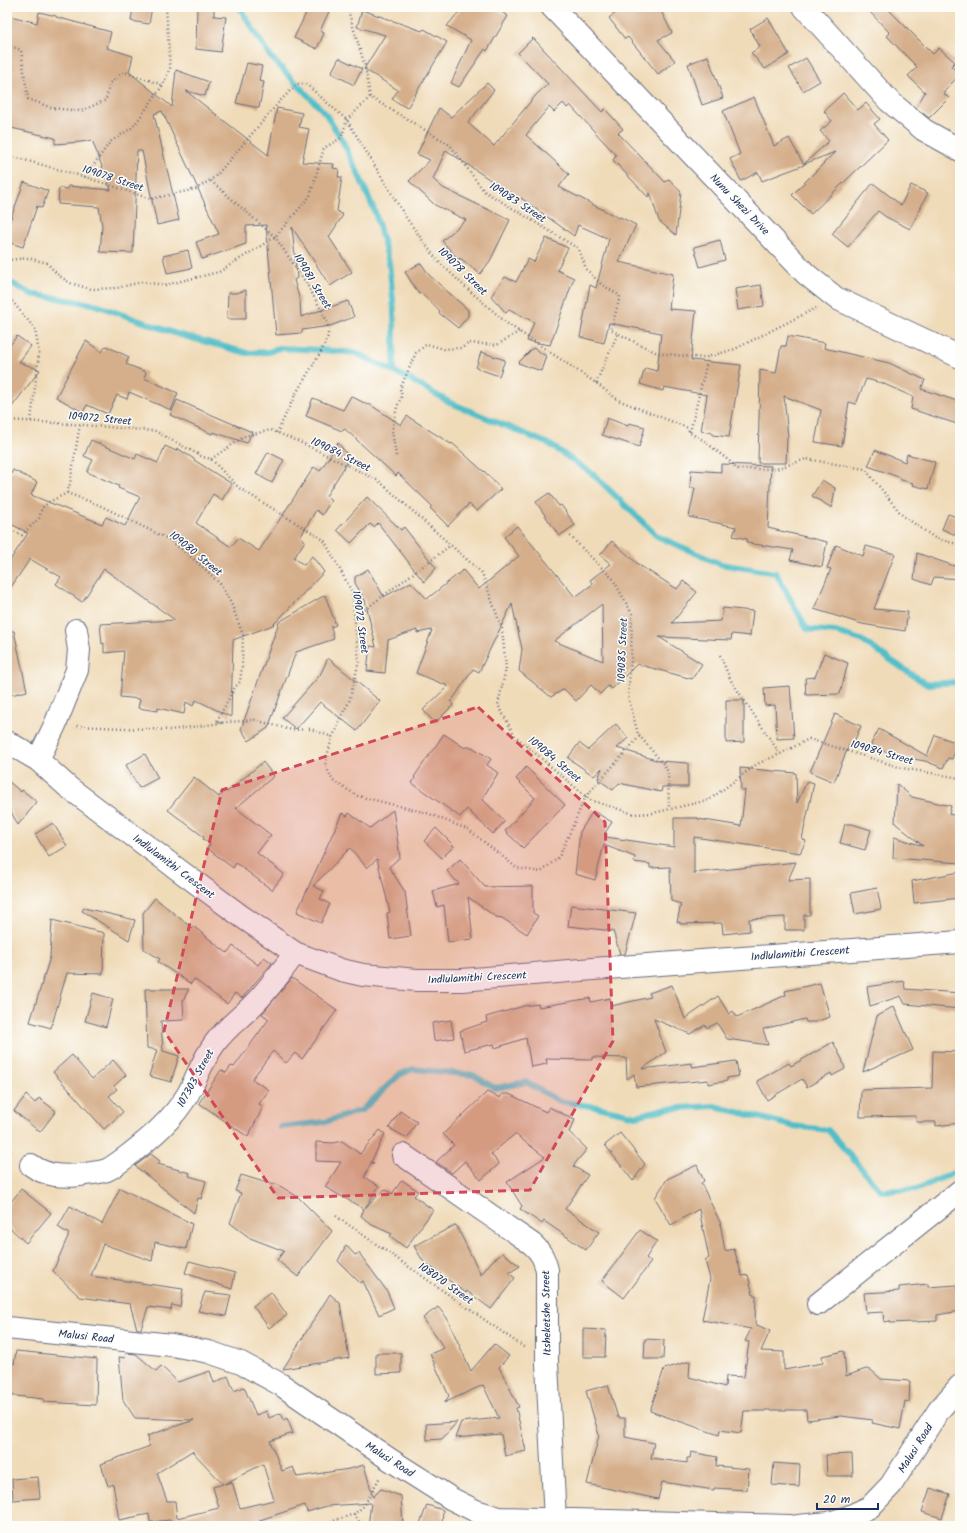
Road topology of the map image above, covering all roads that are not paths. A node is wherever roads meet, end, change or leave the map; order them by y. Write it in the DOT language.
graph roads {
  1 [pos="552,7"];
  2 [pos="804,7"];
  3 [pos="960,150"];
  4 [pos="960,357"];
  5 [pos="76,630"];
  6 [pos="7,742"];
  7 [pos="38,760"];
  8 [pos="960,942"];
  9 [pos="295,953"];
  10 [pos="403,1155"];
  11 [pos="31,1165"];
  12 [pos="960,1191"];
  13 [pos="818,1304"];
  14 [pos="7,1328"];
  15 [pos="960,1386"];
  16 [pos="555,1520"];
  17 [pos="790,1526"];
  18 [pos="798,1526"];
  1 -- 4 [label="street, Nunu Shezi Drive"];
  2 -- 3 [label="street"];
  5 -- 7 [label="street"];
  6 -- 7 [label="street, Indlulamithi Crescent"];
  7 -- 9 [label="street, Indlulamithi Crescent"];
  8 -- 9 [label="street, Indlulamithi Crescent"];
  9 -- 11 [label="street, 107303 Street"];
  10 -- 16 [label="street, Itsheketshe Street"];
  12 -- 13 [label="street"];
  14 -- 16 [label="street, Malusi Road"];
  15 -- 18 [label="street, Malusi Road"];
  16 -- 17 [label="street, Malusi Road"];
}
